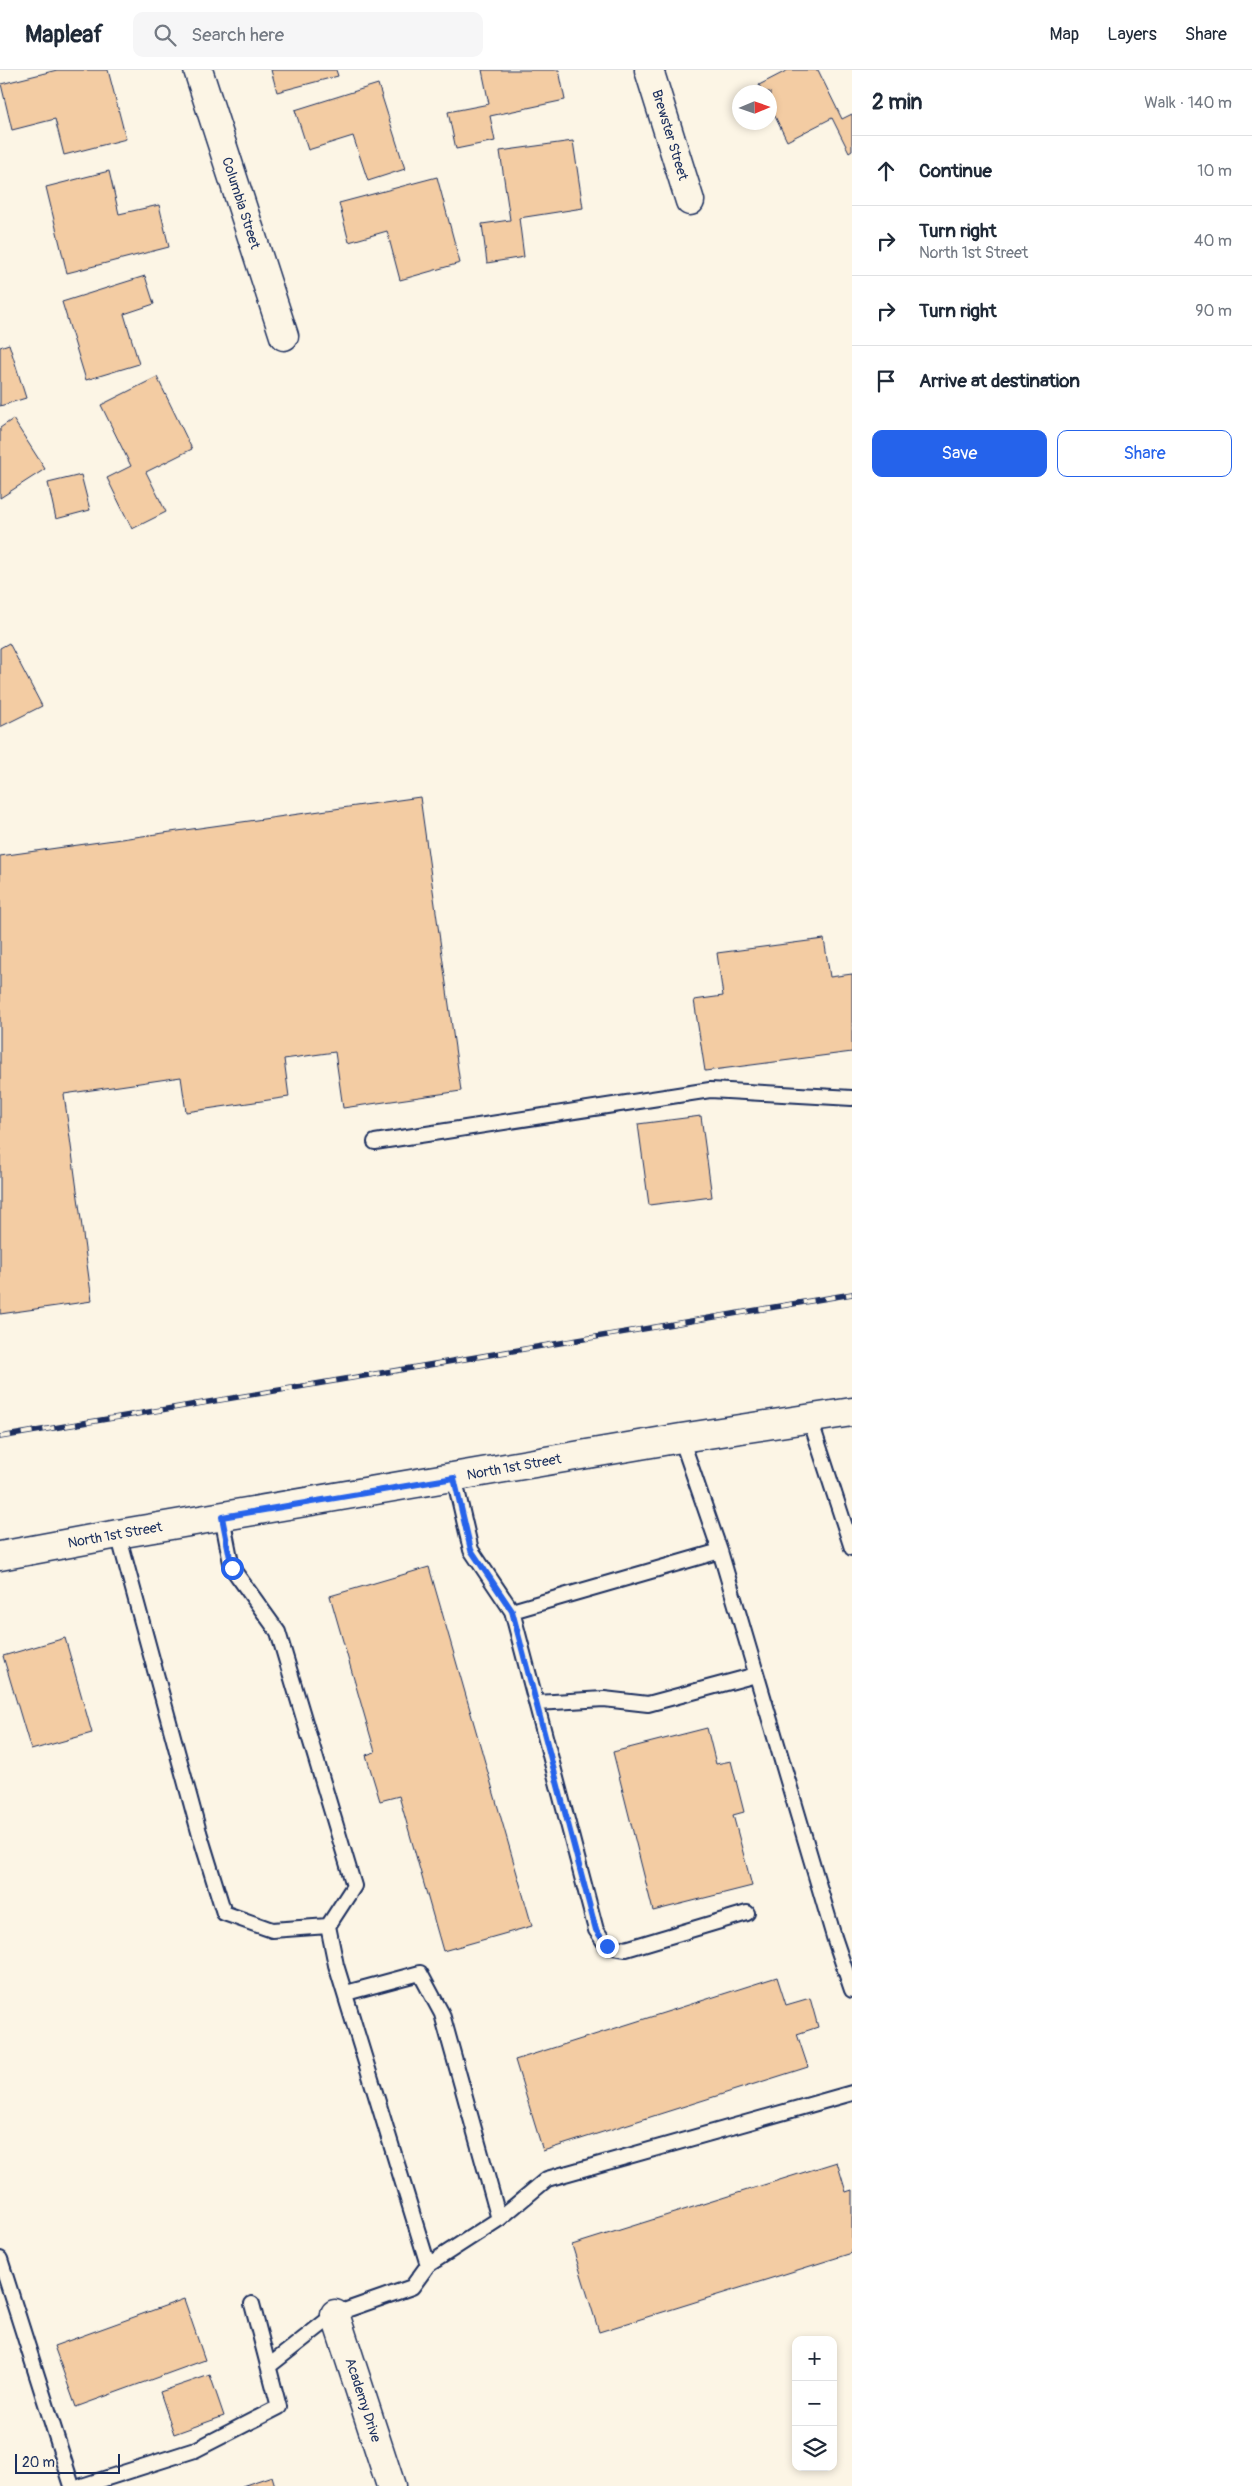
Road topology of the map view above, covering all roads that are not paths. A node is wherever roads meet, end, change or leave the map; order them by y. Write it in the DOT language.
graph roads {
  1 [pos="198,70"];
  2 [pos="649,70"];
  3 [pos="690,201"];
  4 [pos="284,336"];
  5 [pos="852,1098"];
  6 [pos="374,1142"];
  7 [pos="852,1412"];
  8 [pos="810,1419"];
  9 [pos="681,1438"];
  10 [pos="454,1478"];
  11 [pos="222,1517"];
  12 [pos="118,1534"];
  13 [pos="852,1548"];
  14 [pos="720,1551"];
  15 [pos="0,1556"];
  16 [pos="512,1611"];
  17 [pos="756,1675"];
  18 [pos="537,1704"];
  19 [pos="747,1913"];
  20 [pos="328,1926"];
  21 [pos="852,1990"];
  22 [pos="346,1993"];
  23 [pos="852,2093"];
  24 [pos="499,2219"];
  25 [pos="0,2259"];
  26 [pos="428,2265"];
  27 [pos="252,2304"];
  28 [pos="335,2314"];
  29 [pos="269,2366"];
  30 [pos="72,2486"];
  31 [pos="82,2486"];
  32 [pos="391,2486"];
  1 -- 4 [label="street, Columbia Street"];
  2 -- 3 [label="street, Brewster Street"];
  5 -- 6 [label="lane"];
  7 -- 8 [label="street, North 1st Street"];
  8 -- 9 [label="street, North 1st Street"];
  8 -- 13 [label="lane"];
  9 -- 10 [label="street, North 1st Street"];
  9 -- 14 [label="lane"];
  10 -- 11 [label="street, North 1st Street"];
  10 -- 16 [label="lane"];
  11 -- 12 [label="street, North 1st Street"];
  11 -- 20 [label="lane"];
  12 -- 15 [label="street, North 1st Street"];
  12 -- 20 [label="lane"];
  14 -- 16 [label="lane"];
  14 -- 17 [label="lane"];
  16 -- 18 [label="lane"];
  17 -- 18 [label="lane"];
  17 -- 21 [label="lane"];
  18 -- 19 [label="lane"];
  20 -- 22 [label="lane"];
  22 -- 24 [label="lane"];
  22 -- 26 [label="lane"];
  23 -- 24 [label="lane"];
  24 -- 26 [label="lane"];
  25 -- 30 [label="lane"];
  26 -- 28 [label="lane"];
  27 -- 29 [label="lane"];
  28 -- 29 [label="lane"];
  28 -- 32 [label="street, Academy Drive"];
  29 -- 31 [label="lane"];
}
